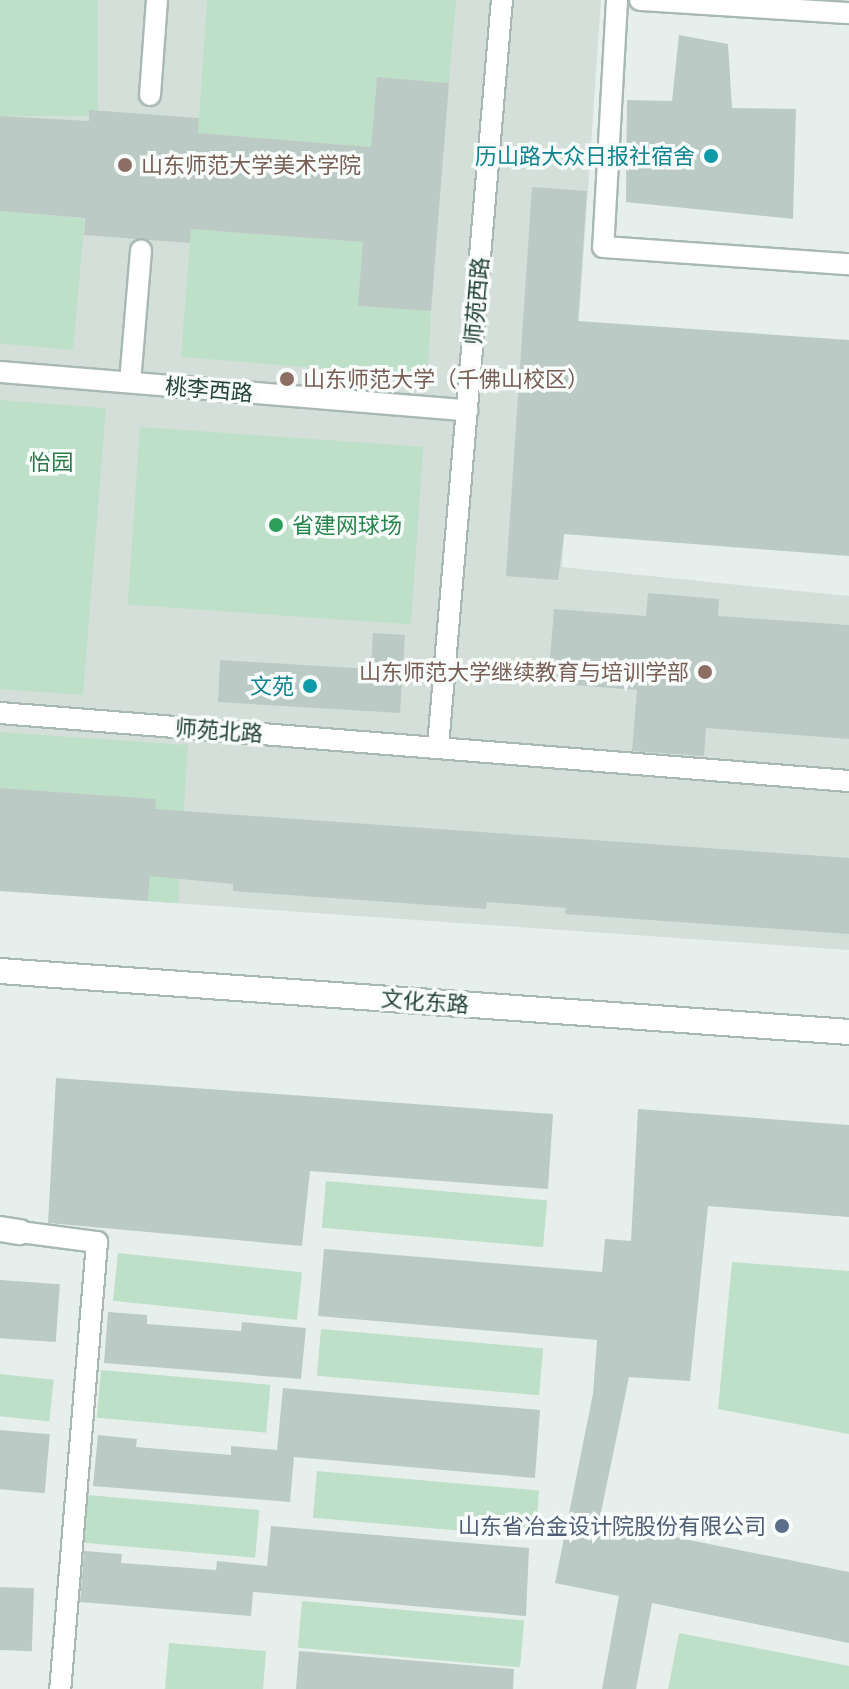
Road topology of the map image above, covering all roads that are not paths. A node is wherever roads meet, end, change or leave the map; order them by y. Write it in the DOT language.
graph roads {
  1 [pos="157,0"];
  2 [pos="502,0"];
  3 [pos="617,0"];
  4 [pos="640,0"];
  5 [pos="849,13"];
  6 [pos="150,95"];
  7 [pos="141,250"];
  8 [pos="849,264"];
  9 [pos="0,372"];
  10 [pos="130,382"];
  11 [pos="467,410"];
  12 [pos="0,713"];
  13 [pos="438,746"];
  14 [pos="849,781"];
  15 [pos="0,971"];
  16 [pos="849,1032"];
  17 [pos="10,1230"];
  18 [pos="60,1689"];
  1 -- 6 [label="lane"];
  2 -- 11 [label="lane, 师苑西路"];
  3 -- 8 [label="lane"];
  4 -- 5 [label="lane"];
  7 -- 10 [label="lane"];
  9 -- 10 [label="lane, 桃李西路"];
  10 -- 11 [label="lane, 桃李西路"];
  11 -- 13 [label="lane, 师苑西路"];
  12 -- 13 [label="lane, 师苑北路"];
  13 -- 14 [label="lane, 师苑北路"];
  15 -- 16 [label="main road, 文化东路"];
  17 -- 18 [label="lane"];
}
